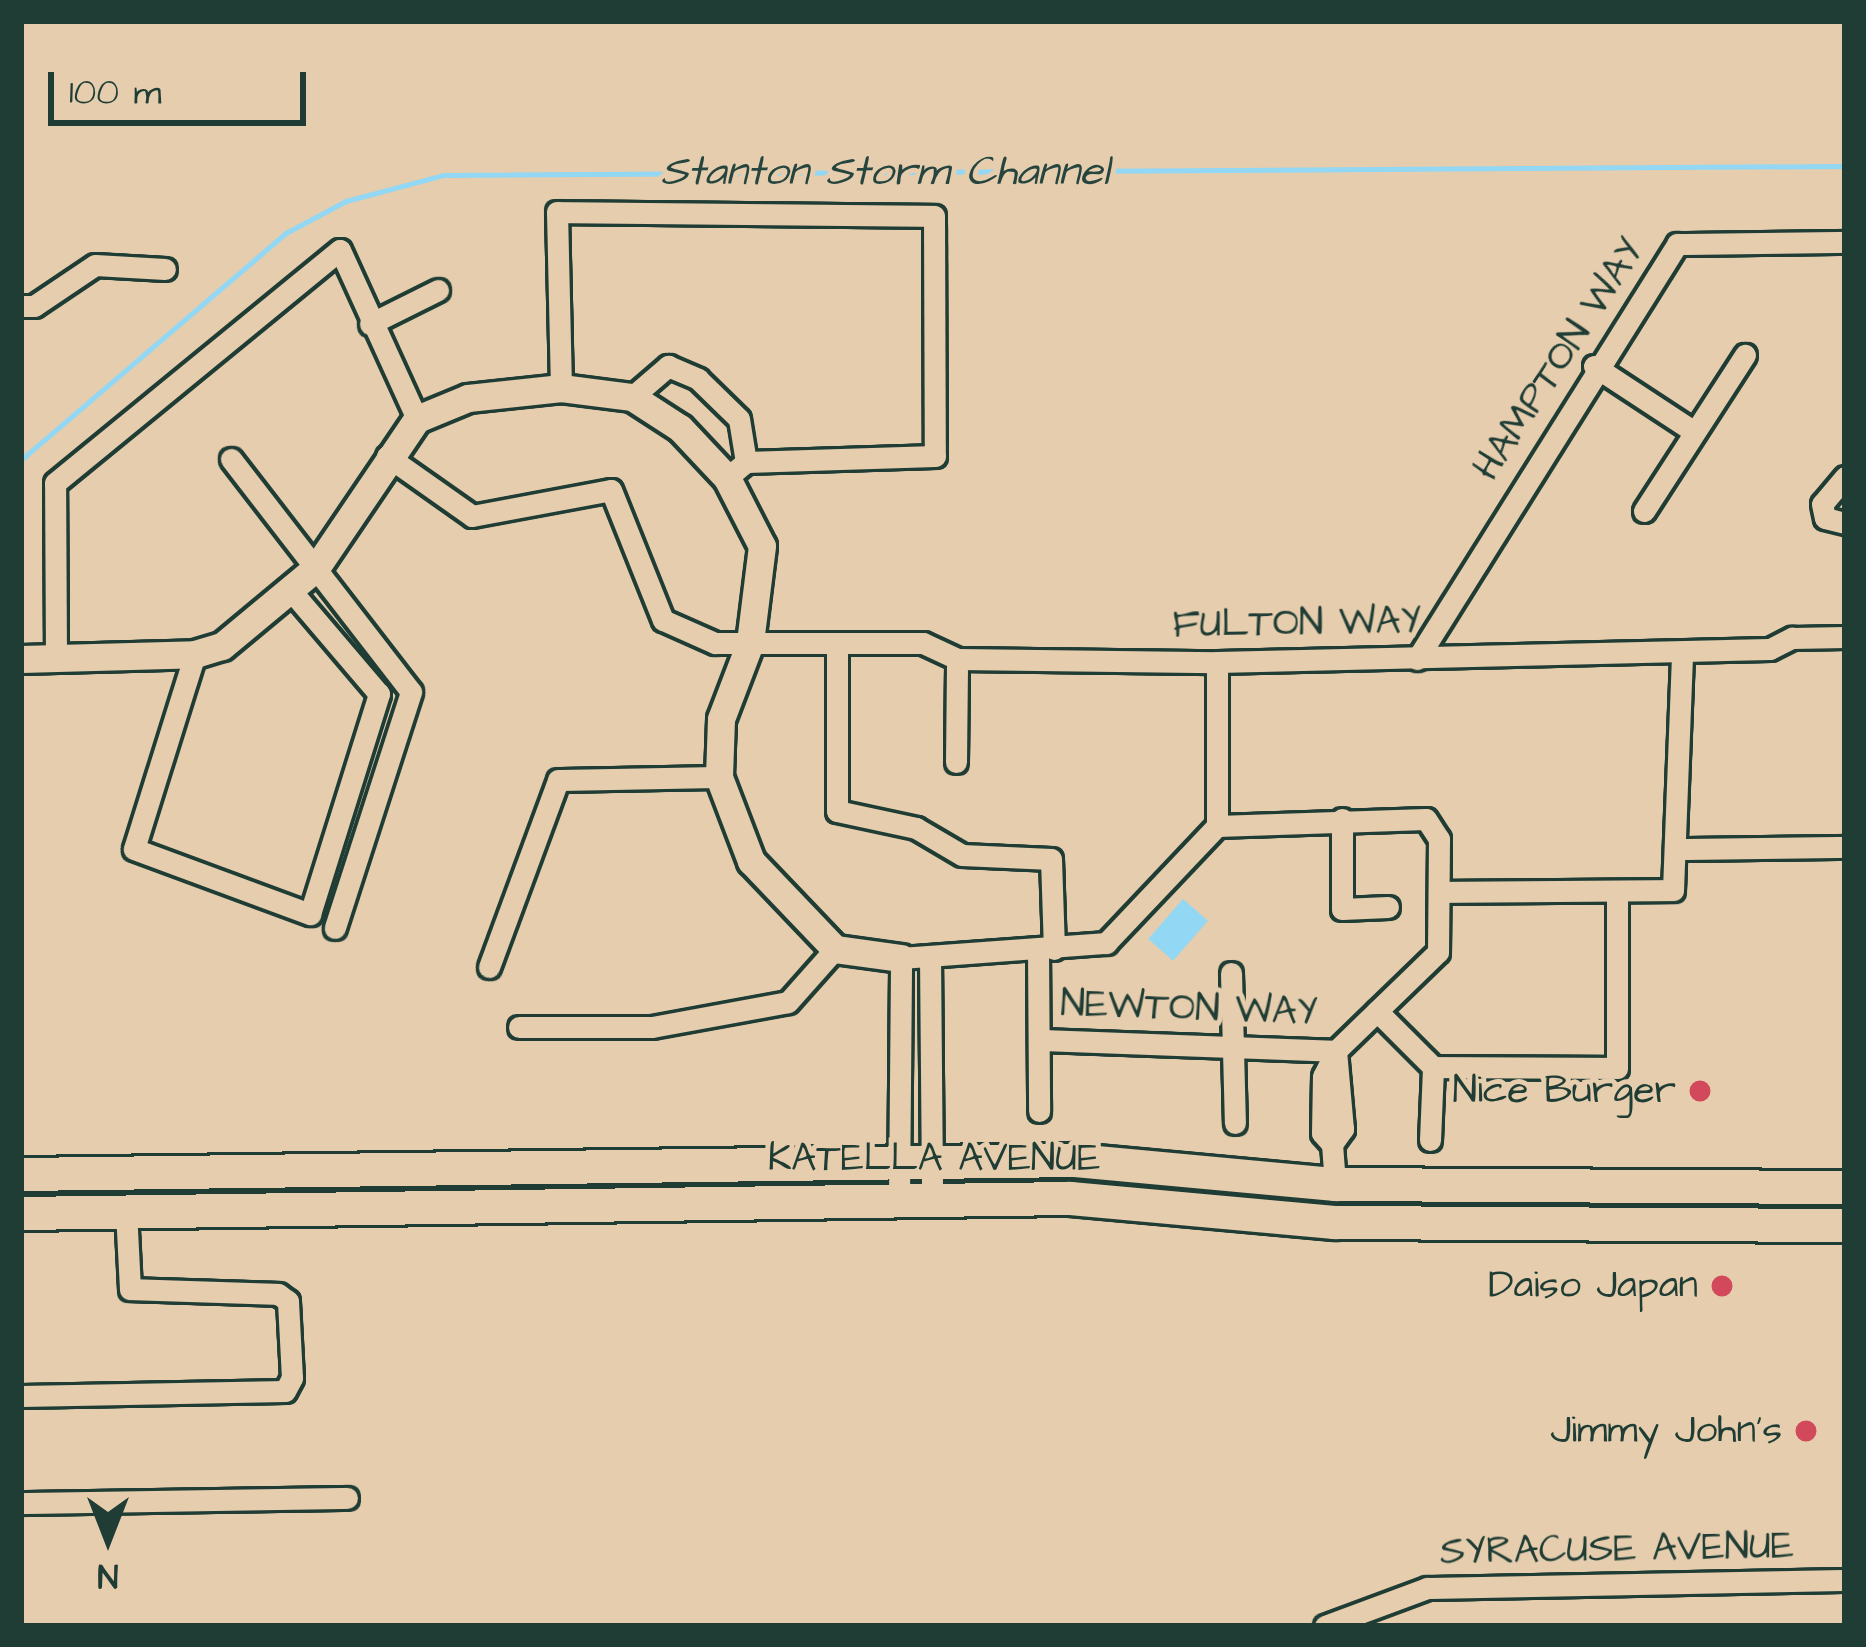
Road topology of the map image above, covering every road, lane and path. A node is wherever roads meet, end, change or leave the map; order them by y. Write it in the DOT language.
graph roads {
  1 [pos="1845,242"];
  2 [pos="165,269"];
  3 [pos="438,290"];
  4 [pos="21,306"];
  5 [pos="370,324"];
  6 [pos="1745,355"];
  7 [pos="1594,366"];
  8 [pos="561,388"];
  9 [pos="632,397"];
  10 [pos="417,419"];
  11 [pos="1694,431"];
  12 [pos="387,456"];
  13 [pos="231,459"];
  14 [pos="736,470"];
  15 [pos="1845,477"];
  16 [pos="1644,511"];
  17 [pos="1845,523"];
  18 [pos="316,568"];
  19 [pos="292,593"];
  20 [pos="1845,638"];
  21 [pos="750,644"];
  22 [pos="837,644"];
  23 [pos="1682,652"];
  24 [pos="195,654"];
  25 [pos="56,657"];
  26 [pos="21,658"];
  27 [pos="1417,658"];
  28 [pos="957,659"];
  29 [pos="1217,662"];
  30 [pos="956,762"];
  31 [pos="719,777"];
  32 [pos="1342,819"];
  33 [pos="1217,826"];
  34 [pos="1845,847"];
  35 [pos="1678,849"];
  36 [pos="1441,892"];
  37 [pos="1617,893"];
  38 [pos="1388,907"];
  39 [pos="335,928"];
  40 [pos="835,949"];
  41 [pos="1046,950"];
  42 [pos="930,956"];
  43 [pos="901,958"];
  44 [pos="489,967"];
  45 [pos="1232,973"];
  46 [pos="1377,1011"];
  47 [pos="519,1027"];
  48 [pos="1039,1040"];
  49 [pos="1336,1051"];
  50 [pos="1232,1053"];
  51 [pos="1432,1067"];
  52 [pos="1039,1111"];
  53 [pos="1235,1123"];
  54 [pos="1430,1141"];
  55 [pos="916,1161"];
  56 [pos="312,1170"];
  57 [pos="21,1174"];
  58 [pos="1335,1184"];
  59 [pos="1717,1186"];
  60 [pos="1845,1187"];
  61 [pos="915,1198"];
  62 [pos="315,1209"];
  63 [pos="126,1211"];
  64 [pos="21,1213"];
  65 [pos="1565,1224"];
  66 [pos="1845,1226"];
  67 [pos="21,1396"];
  68 [pos="347,1498"];
  69 [pos="21,1503"];
  70 [pos="1845,1580"];
  71 [pos="1325,1626"];
  1 -- 7 [label="street, HAMPTON WAY"];
  2 -- 4 [label="street"];
  3 -- 5 [label="street"];
  5 -- 10 [label="street"];
  5 -- 25 [label="street"];
  6 -- 11 [label="street"];
  7 -- 11 [label="street"];
  7 -- 27 [label="street, HAMPTON WAY"];
  8 -- 9 [label="street"];
  8 -- 10 [label="street"];
  8 -- 14 [label="street"];
  9 -- 14 [label="street"];
  9 -- 14 [label="street"];
  10 -- 12 [label="street"];
  11 -- 16 [label="street"];
  12 -- 18 [label="street"];
  12 -- 21 [label="street, FULTON WAY"];
  13 -- 18 [label="street"];
  14 -- 21 [label="street"];
  15 -- 17 [label="street"];
  18 -- 19 [label="street"];
  18 -- 39 [label="street"];
  19 -- 24 [label="street"];
  19 -- 24 [label="street"];
  20 -- 23 [label="street, FULTON WAY"];
  21 -- 22 [label="street, FULTON WAY"];
  21 -- 31 [label="street"];
  22 -- 28 [label="street, FULTON WAY"];
  22 -- 41 [label="street"];
  23 -- 27 [label="street, FULTON WAY"];
  23 -- 35 [label="street"];
  24 -- 25 [label="street"];
  25 -- 26 [label="street"];
  27 -- 29 [label="street, FULTON WAY"];
  28 -- 29 [label="street, FULTON WAY"];
  28 -- 30 [label="street"];
  29 -- 33 [label="street"];
  31 -- 40 [label="street"];
  31 -- 44 [label="street"];
  32 -- 33 [label="street"];
  32 -- 36 [label="street"];
  32 -- 38 [label="street"];
  33 -- 41 [label="street"];
  34 -- 35 [label="street"];
  35 -- 37 [label="street"];
  36 -- 37 [label="street"];
  36 -- 46 [label="street"];
  37 -- 51 [label="street"];
  40 -- 43 [label="street"];
  40 -- 47 [label="street"];
  41 -- 42 [label="street"];
  41 -- 48 [label="street"];
  42 -- 43 [label="street"];
  42 -- 55 [label="street"];
  43 -- 55 [label="street"];
  45 -- 50 [label="street"];
  46 -- 49 [label="street"];
  46 -- 51 [label="street"];
  48 -- 50 [label="street, NEWTON WAY"];
  48 -- 52 [label="street"];
  49 -- 50 [label="street, NEWTON WAY"];
  49 -- 58 [label="street"];
  50 -- 53 [label="street"];
  51 -- 54 [label="street"];
  55 -- 56 [label="main road, KATELLA AVENUE"];
  55 -- 58 [label="main road, KATELLA AVENUE"];
  55 -- 61 [label="street"];
  55 -- 61 [label="street"];
  56 -- 57 [label="main road, KATELLA AVENUE"];
  56 -- 62 [label="main road"];
  58 -- 59 [label="main road, KATELLA AVENUE"];
  59 -- 60 [label="main road, KATELLA AVENUE"];
  59 -- 65 [label="main road"];
  61 -- 62 [label="main road, KATELLA AVENUE"];
  61 -- 65 [label="main road, KATELLA AVENUE"];
  62 -- 63 [label="main road, KATELLA AVENUE"];
  63 -- 64 [label="main road, KATELLA AVENUE"];
  63 -- 67 [label="street"];
  65 -- 66 [label="main road, KATELLA AVENUE"];
  68 -- 69 [label="street"];
  70 -- 71 [label="street, SYRACUSE AVENUE"];
}
